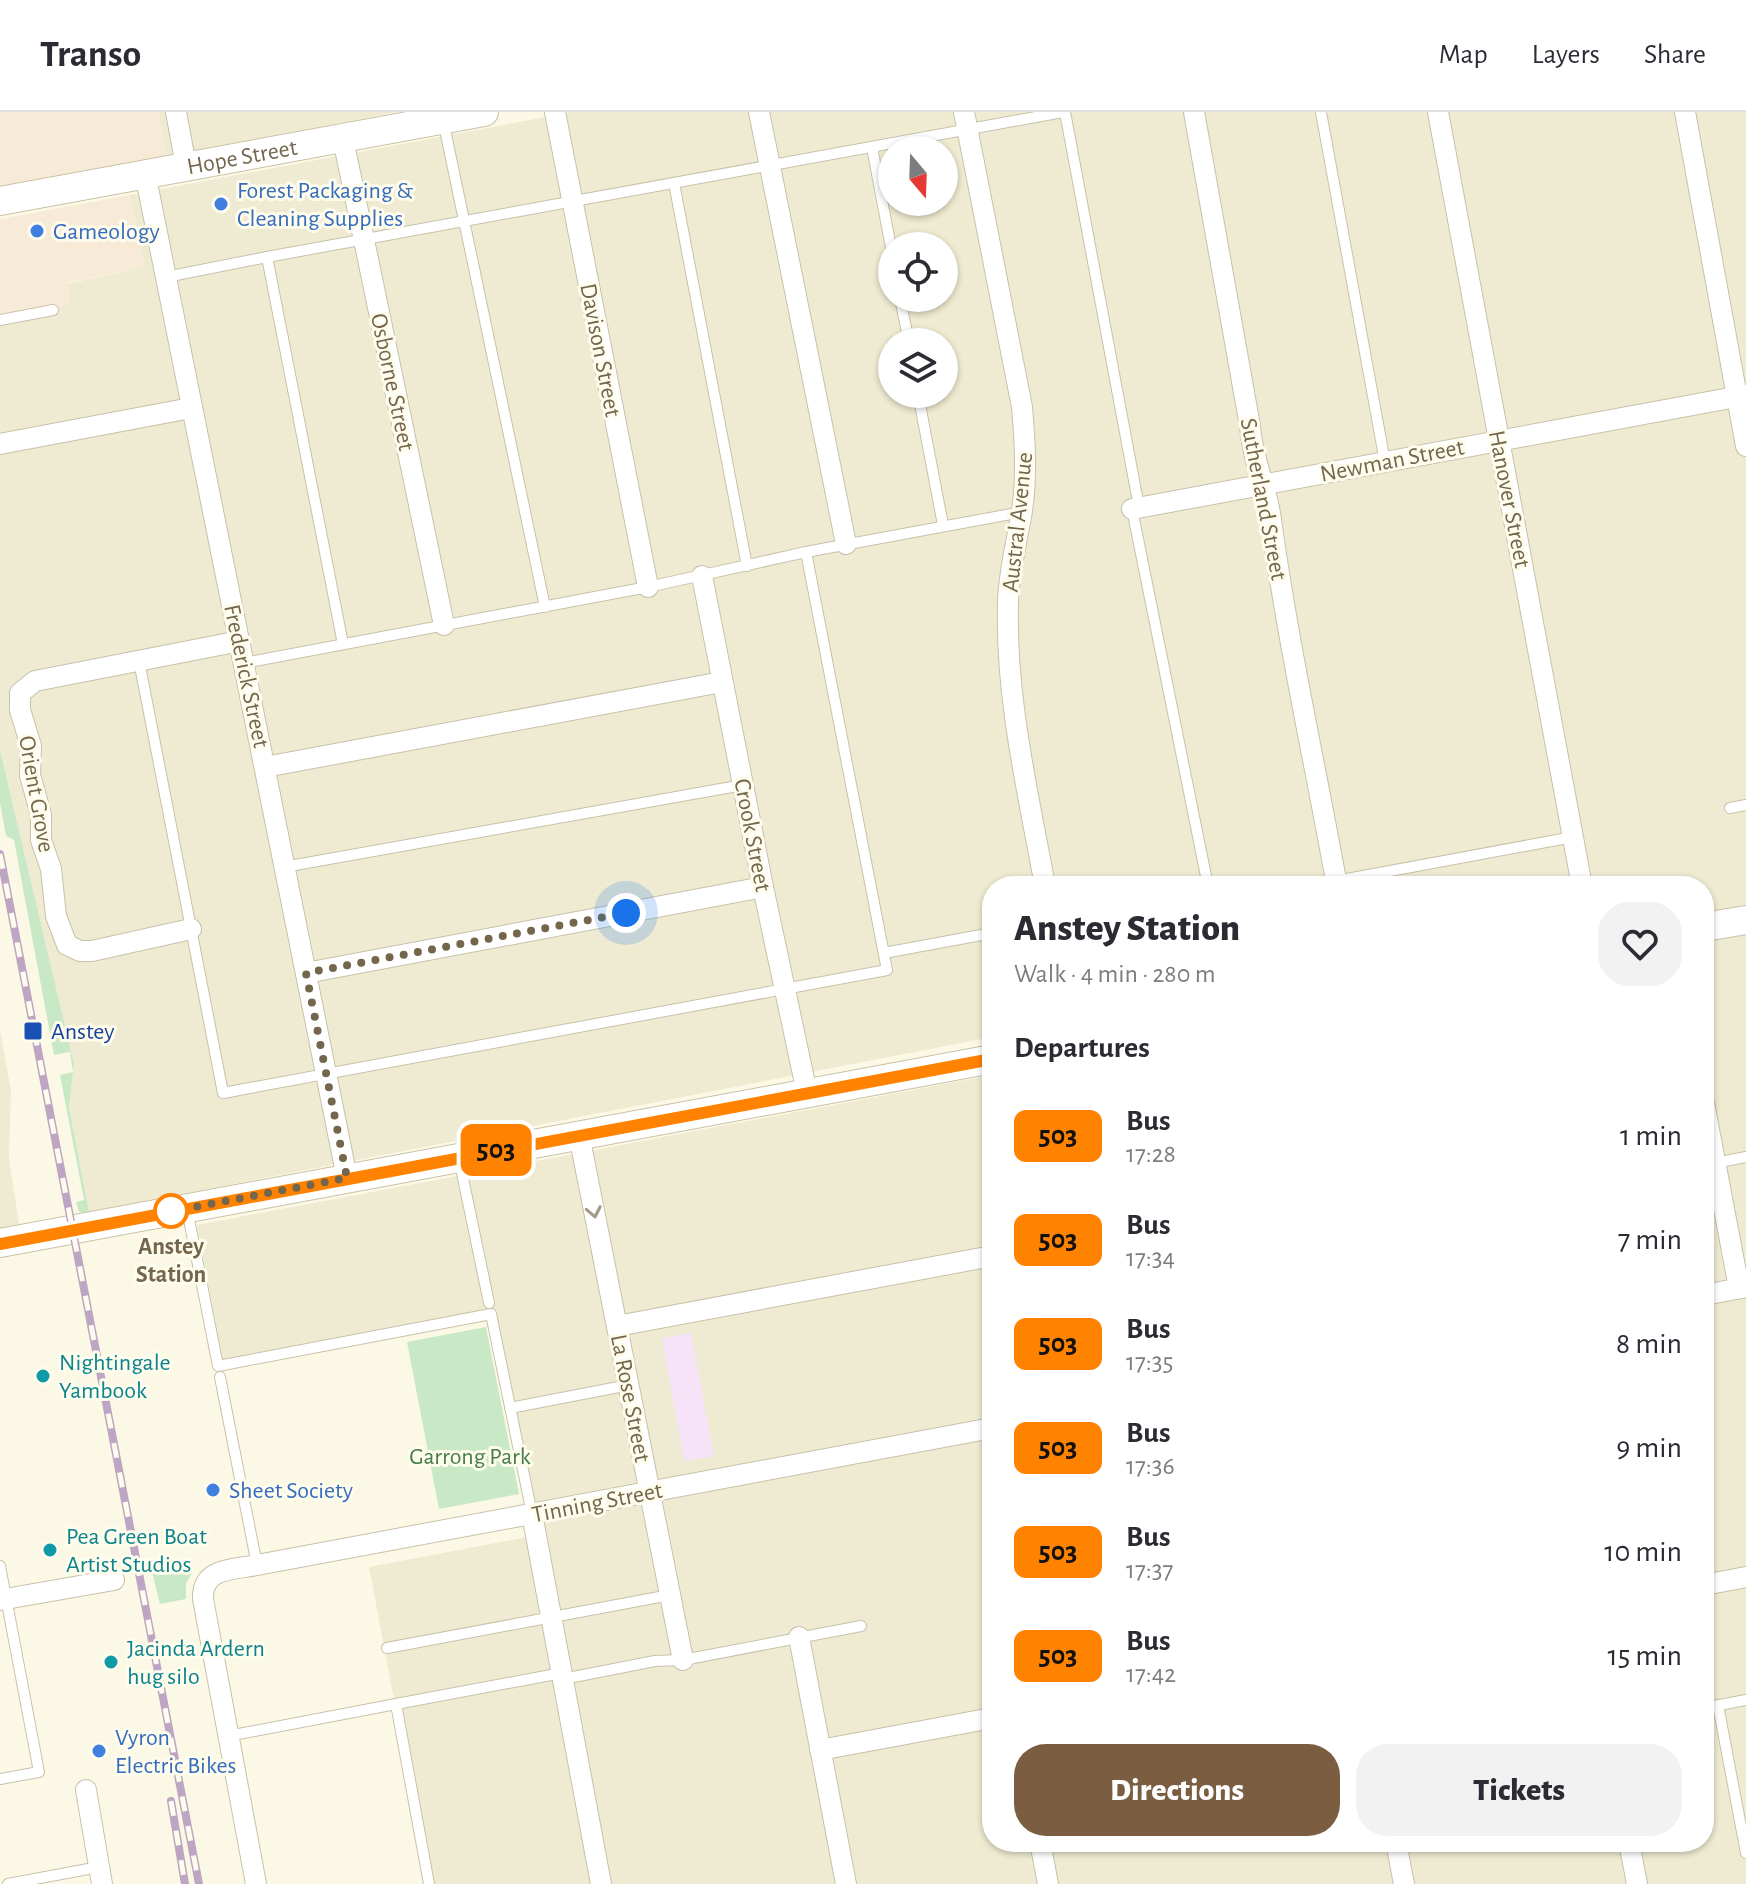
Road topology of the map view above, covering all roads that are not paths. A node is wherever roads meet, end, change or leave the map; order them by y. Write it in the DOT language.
graph roads {
  1 [pos="176,112"];
  2 [pos="484,112"];
  3 [pos="555,112"];
  4 [pos="759,112"];
  5 [pos="1064,112"];
  6 [pos="1194,112"];
  7 [pos="1321,112"];
  8 [pos="1438,112"];
  9 [pos="1685,112"];
  10 [pos="443,120"];
  11 [pos="966,121"];
  12 [pos="343,139"];
  13 [pos="872,147"];
  14 [pos="186,166"];
  15 [pos="769,166"];
  16 [pos="145,173"];
  17 [pos="674,183"];
  18 [pos="0,201"];
  19 [pos="572,201"];
  20 [pos="463,222"];
  21 [pos="888,232"];
  22 [pos="363,240"];
  23 [pos="267,257"];
  24 [pos="166,277"];
  25 [pos="53,310"];
  26 [pos="0,320"];
  27 [pos="1742,396"];
  28 [pos="191,408"];
  29 [pos="921,408"];
  30 [pos="1499,440"];
  31 [pos="0,444"];
  32 [pos="1746,446"];
  33 [pos="1385,462"];
  34 [pos="1262,484"];
  35 [pos="1136,508"];
  36 [pos="1022,512"];
  37 [pos="943,525"];
  38 [pos="846,544"];
  39 [pos="806,552"];
  40 [pos="747,566"];
  41 [pos="702,576"];
  42 [pos="648,587"];
  43 [pos="545,607"];
  44 [pos="444,625"];
  45 [pos="240,641"];
  46 [pos="343,644"];
  47 [pos="139,661"];
  48 [pos="244,663"];
  49 [pos="722,682"];
  50 [pos="265,767"];
  51 [pos="743,785"];
  52 [pos="1746,805"];
  53 [pos="1730,808"];
  54 [pos="1573,837"];
  55 [pos="284,867"];
  56 [pos="1043,876"];
  57 [pos="1206,876"];
  58 [pos="1335,876"];
  59 [pos="1372,876"];
  60 [pos="1580,876"];
  61 [pos="763,887"];
  62 [pos="1746,920"];
  63 [pos="1714,925"];
  64 [pos="191,929"];
  65 [pos="982,935"];
  66 [pos="884,953"];
  67 [pos="306,973"];
  68 [pos="785,990"];
  69 [pos="982,1061"];
  70 [pos="327,1074"];
  71 [pos="807,1093"];
  72 [pos="579,1135"];
  73 [pos="459,1157"];
  74 [pos="1746,1157"];
  75 [pos="1714,1158"];
  76 [pos="1715,1163"];
  77 [pos="347,1178"];
  78 [pos="187,1208"];
  79 [pos="0,1243"];
  80 [pos="982,1258"];
  81 [pos="1743,1287"];
  82 [pos="1714,1293"];
  83 [pos="489,1303"];
  84 [pos="617,1326"];
  85 [pos="220,1377"];
  86 [pos="629,1385"];
  87 [pos="510,1408"];
  88 [pos="982,1430"];
  89 [pos="651,1492"];
  90 [pos="532,1514"];
  91 [pos="257,1565"];
  92 [pos="0,1566"];
  93 [pos="1746,1577"];
  94 [pos="114,1580"];
  95 [pos="1714,1583"];
  96 [pos="670,1595"];
  97 [pos="3,1600"];
  98 [pos="551,1617"];
  99 [pos="861,1626"];
  100 [pos="799,1637"];
  101 [pos="387,1648"];
  102 [pos="683,1660"];
  103 [pos="562,1676"];
  104 [pos="1746,1700"];
  105 [pos="396,1704"];
  106 [pos="1718,1705"];
  107 [pos="1714,1706"];
  108 [pos="982,1720"];
  109 [pos="228,1736"];
  110 [pos="820,1750"];
  111 [pos="0,1779"];
  112 [pos="86,1790"];
  113 [pos="1042,1852"];
  114 [pos="1397,1852"];
  115 [pos="1631,1852"];
  116 [pos="1746,1853"];
  117 [pos="101,1875"];
  118 [pos="8,1884"];
  119 [pos="256,1884"];
  120 [pos="429,1884"];
  121 [pos="601,1884"];
  122 [pos="846,1884"];
  123 [pos="1048,1884"];
  124 [pos="1402,1884"];
  125 [pos="1637,1884"];
  1 -- 14 [label="street"];
  2 -- 10 [label="street, Hope Street"];
  3 -- 19 [label="street, Davison Street"];
  4 -- 15 [label="street"];
  5 -- 11 [label="lane"];
  5 -- 35 [label="lane"];
  6 -- 34 [label="street, Sutherland Street"];
  7 -- 33 [label="lane"];
  8 -- 30 [label="street, Hanover Street"];
  9 -- 27 [label="street"];
  10 -- 12 [label="street, Hope Street"];
  10 -- 20 [label="lane"];
  11 -- 13 [label="lane"];
  11 -- 36 [label="street, Austral Avenue"];
  12 -- 14 [label="street, Hope Street"];
  12 -- 22 [label="street, Osborne Street"];
  13 -- 15 [label="lane"];
  13 -- 21 [label="lane"];
  14 -- 16 [label="street, Hope Street"];
  15 -- 17 [label="lane"];
  15 -- 38 [label="street"];
  16 -- 18 [label="street, Hope Street"];
  16 -- 24 [label="street, Frederick Street"];
  17 -- 19 [label="lane"];
  17 -- 40 [label="lane"];
  19 -- 20 [label="lane"];
  19 -- 42 [label="street, Davison Street"];
  20 -- 22 [label="lane"];
  20 -- 43 [label="lane"];
  22 -- 23 [label="lane"];
  22 -- 44 [label="street, Osborne Street"];
  23 -- 24 [label="lane"];
  23 -- 46 [label="lane"];
  24 -- 28 [label="street, Frederick Street"];
  25 -- 26 [label="lane"];
  27 -- 30 [label="street, Newman Street"];
  27 -- 32 [label="street"];
  28 -- 31 [label="street"];
  28 -- 45 [label="street, Frederick Street"];
  29 -- 37 [label="lane"];
  30 -- 33 [label="street, Newman Street"];
  30 -- 54 [label="street, Hanover Street"];
  33 -- 34 [label="street, Newman Street"];
  34 -- 35 [label="street, Newman Street"];
  34 -- 58 [label="street, Sutherland Street"];
  35 -- 57 [label="lane"];
  36 -- 37 [label="lane"];
  36 -- 56 [label="street, Austral Avenue"];
  37 -- 38 [label="lane"];
  38 -- 39 [label="lane"];
  39 -- 40 [label="lane"];
  39 -- 66 [label="lane"];
  40 -- 41 [label="lane"];
  41 -- 42 [label="lane"];
  41 -- 49 [label="street, Crook Street"];
  42 -- 43 [label="lane"];
  43 -- 44 [label="lane"];
  44 -- 46 [label="lane"];
  45 -- 47 [label="street, Orient Grove"];
  45 -- 48 [label="street, Frederick Street"];
  46 -- 48 [label="lane"];
  47 -- 64 [label="lane"];
  47 -- 64 [label="street, Orient Grove"];
  48 -- 50 [label="street, Frederick Street"];
  49 -- 50 [label="street"];
  49 -- 51 [label="street, Crook Street"];
  50 -- 55 [label="street, Frederick Street"];
  51 -- 55 [label="lane"];
  51 -- 61 [label="street, Crook Street"];
  52 -- 53 [label="lane"];
  54 -- 59 [label="lane"];
  54 -- 60 [label="street, Hanover Street"];
  55 -- 67 [label="street, Frederick Street"];
  61 -- 67 [label="street"];
  61 -- 68 [label="street, Crook Street"];
  62 -- 63 [label="street"];
  64 -- 70 [label="lane"];
  65 -- 66 [label="lane"];
  66 -- 68 [label="lane"];
  67 -- 70 [label="street, Frederick Street"];
  68 -- 70 [label="lane"];
  68 -- 71 [label="street, Crook Street"];
  69 -- 71 [label="street"];
  70 -- 77 [label="street, Frederick Street"];
  71 -- 72 [label="street"];
  72 -- 73 [label="street"];
  72 -- 84 [label="street, La Rose Street, one-way"];
  73 -- 77 [label="street"];
  73 -- 83 [label="lane"];
  74 -- 76 [label="lane"];
  75 -- 76 [label="street"];
  76 -- 81 [label="street"];
  77 -- 78 [label="street"];
  78 -- 79 [label="street"];
  78 -- 87 [label="lane"];
  80 -- 84 [label="street"];
  81 -- 82 [label="street"];
  84 -- 86 [label="street, La Rose Street"];
  85 -- 91 [label="lane"];
  86 -- 87 [label="lane"];
  86 -- 89 [label="street, La Rose Street"];
  87 -- 90 [label="lane"];
  88 -- 89 [label="street, Tinning Street"];
  89 -- 90 [label="street, Tinning Street"];
  89 -- 96 [label="street, La Rose Street"];
  90 -- 91 [label="street, Tinning Street"];
  90 -- 98 [label="street"];
  91 -- 109 [label="street, Tinning Street"];
  92 -- 97 [label="lane"];
  93 -- 95 [label="street"];
  94 -- 97 [label="street"];
  96 -- 98 [label="lane"];
  96 -- 102 [label="street, La Rose Street"];
  97 -- 111 [label="lane"];
  98 -- 101 [label="lane"];
  98 -- 103 [label="street"];
  99 -- 100 [label="lane"];
  100 -- 102 [label="lane"];
  100 -- 110 [label="street"];
  102 -- 103 [label="lane"];
  103 -- 105 [label="lane"];
  103 -- 121 [label="street"];
  104 -- 106 [label="lane"];
  105 -- 109 [label="lane"];
  105 -- 120 [label="lane"];
  106 -- 107 [label="lane"];
  106 -- 116 [label="lane"];
  108 -- 110 [label="street"];
  109 -- 119 [label="street"];
  110 -- 122 [label="street"];
  112 -- 117 [label="street"];
  113 -- 123 [label="street"];
  114 -- 124 [label="street"];
  115 -- 125 [label="street"];
  117 -- 118 [label="lane"];
}
